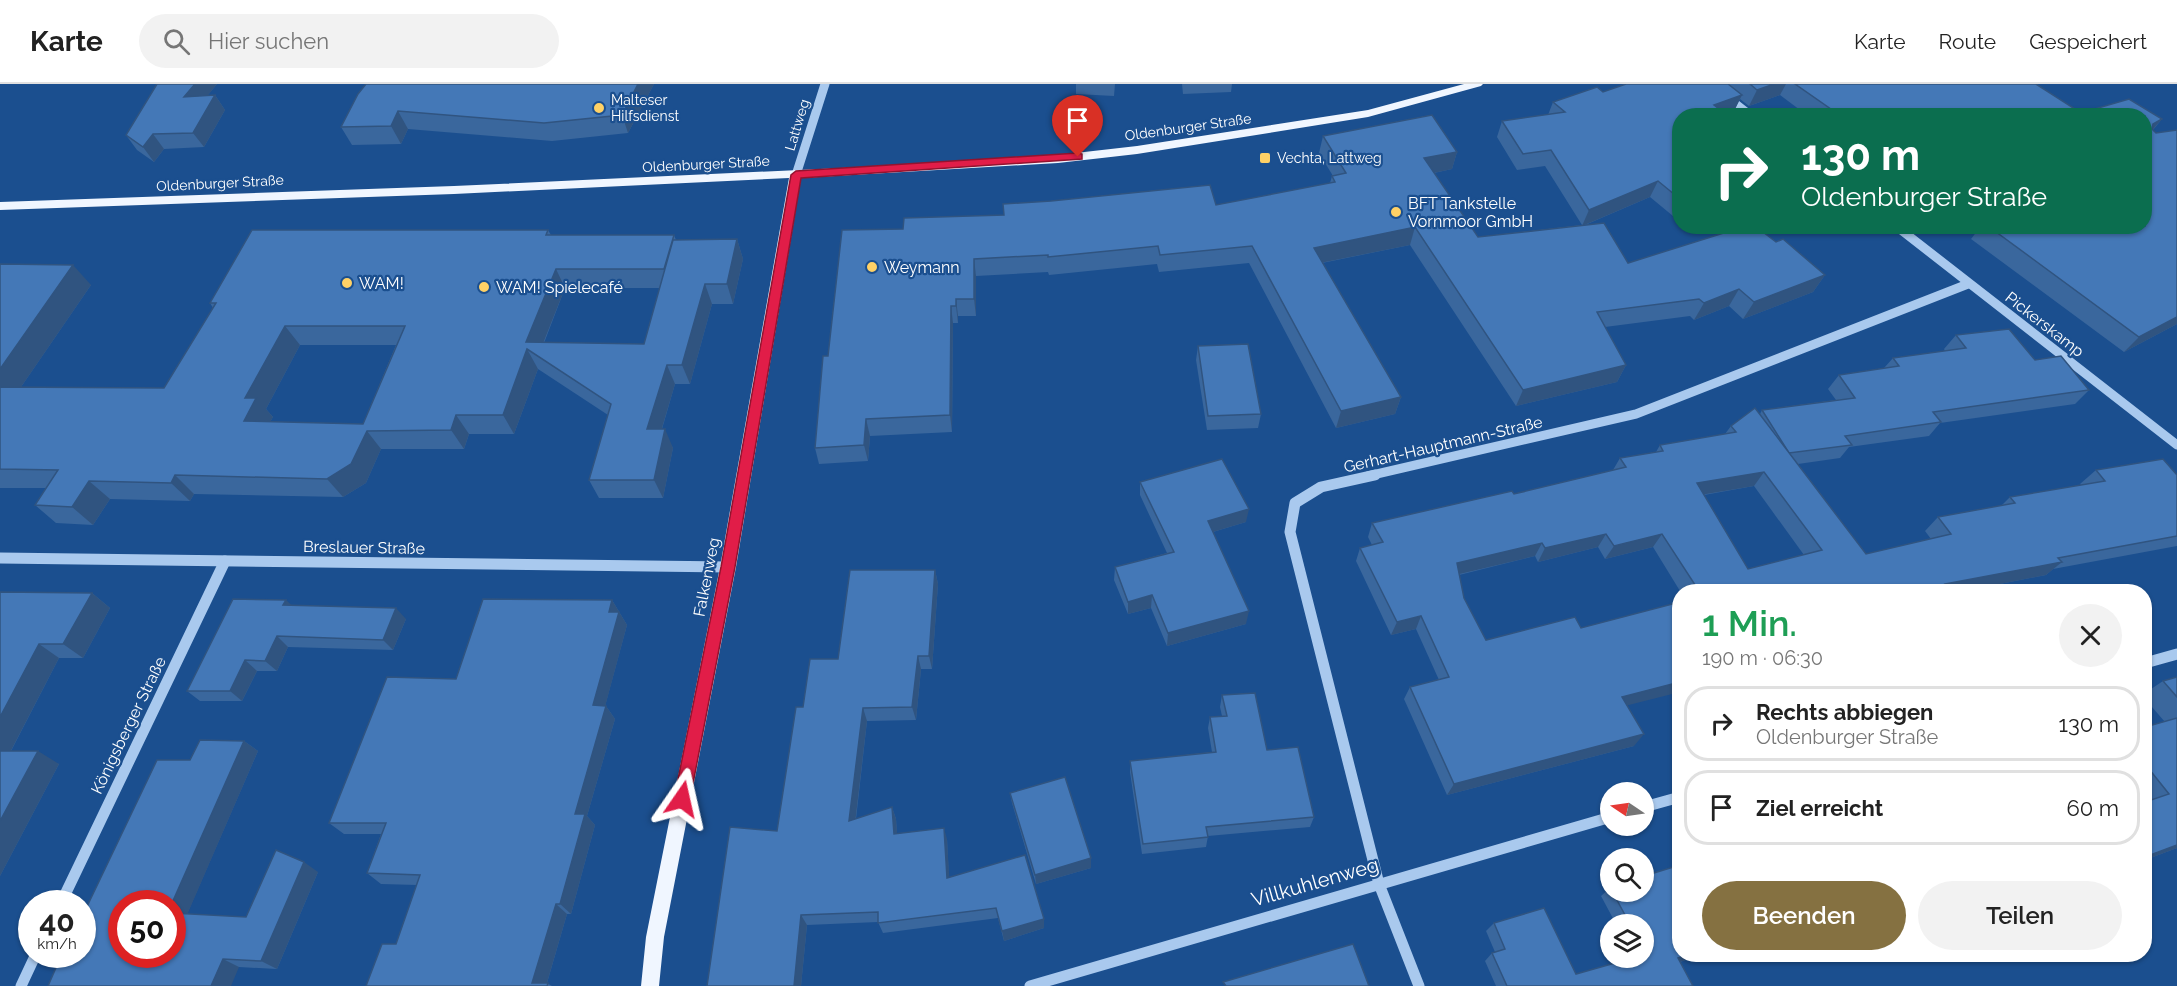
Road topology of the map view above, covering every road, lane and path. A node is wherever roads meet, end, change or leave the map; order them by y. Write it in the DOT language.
graph roads {
  1 [pos="825,84"];
  2 [pos="1477,84"];
  3 [pos="1710,84"];
  4 [pos="1741,108"];
  5 [pos="796,175"];
  6 [pos="0,206"];
  7 [pos="1906,234"];
  8 [pos="1968,284"];
  9 [pos="2177,445"];
  10 [pos="0,558"];
  11 [pos="225,561"];
  12 [pos="728,567"];
  13 [pos="2177,654"];
  14 [pos="2152,661"];
  15 [pos="1672,799"];
  16 [pos="1654,804"];
  17 [pos="1600,820"];
  18 [pos="1379,884"];
  19 [pos="67,890"];
  20 [pos="29,968"];
  21 [pos="21,986"];
  22 [pos="650,986"];
  23 [pos="1030,986"];
  24 [pos="1419,986"];
  1 -- 5 [label="street, Lattweg"];
  2 -- 5 [label="main road, Oldenburger Straße"];
  3 -- 4 [label="street"];
  5 -- 6 [label="main road, Oldenburger Straße"];
  5 -- 12 [label="main road, Falkenweg"];
  7 -- 8 [label="street, Pickerskamp"];
  8 -- 9 [label="street, Pickerskamp"];
  8 -- 18 [label="street, Gerhart-Hauptmann-Straße"];
  10 -- 11 [label="street, Breslauer Straße"];
  11 -- 12 [label="street, Breslauer Straße"];
  11 -- 19 [label="street, Königsberger Straße"];
  12 -- 22 [label="main road, Falkenweg"];
  13 -- 14 [label="street"];
  15 -- 16 [label="street"];
  17 -- 18 [label="street, Villkuhlenweg"];
  18 -- 23 [label="street, Villkuhlenweg"];
  18 -- 24 [label="street"];
  20 -- 21 [label="street"];
}
